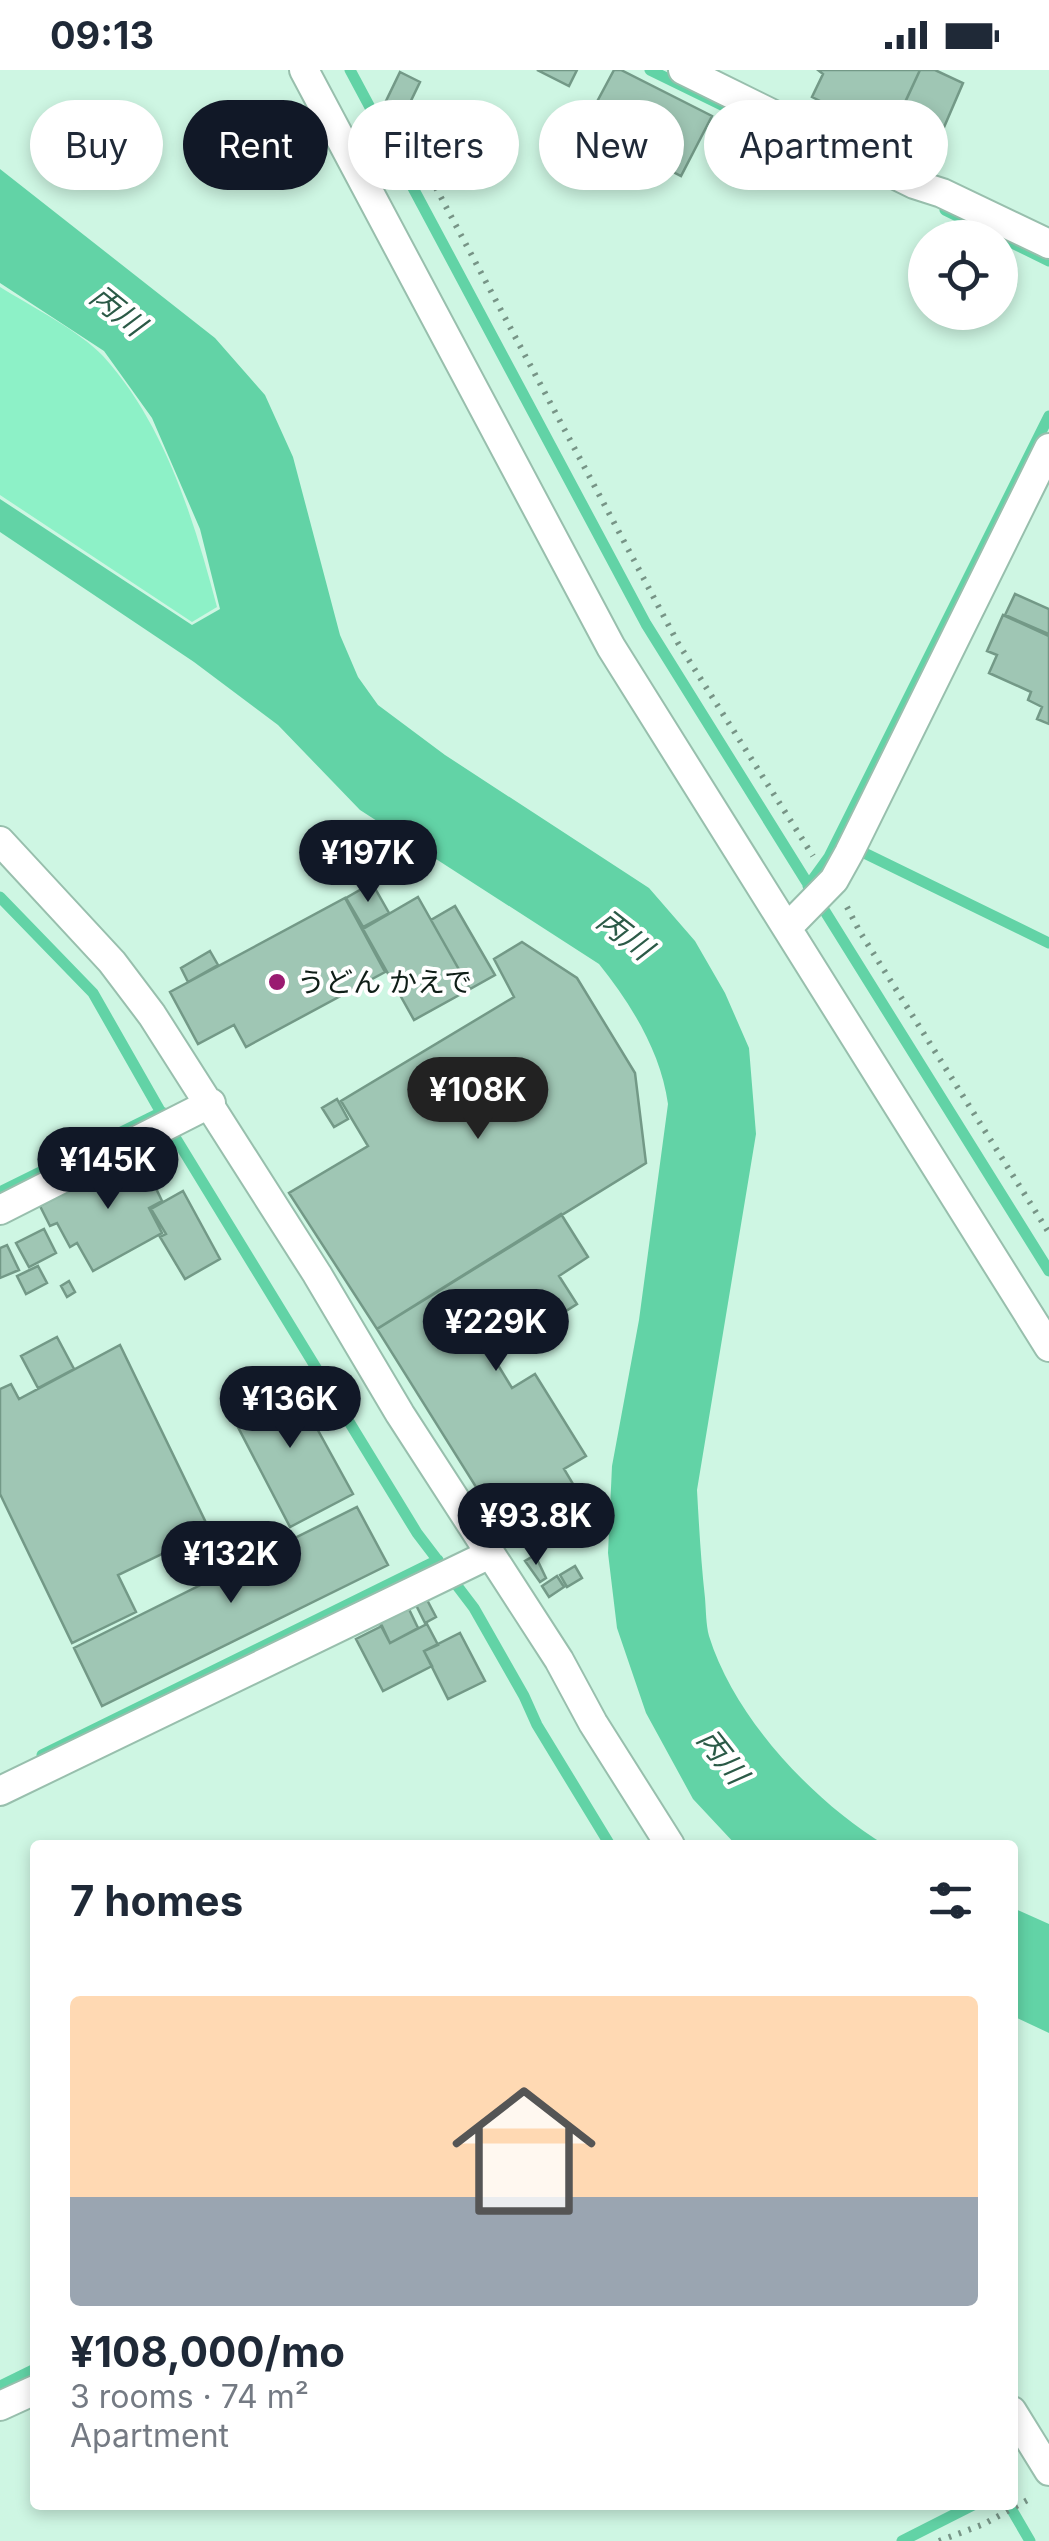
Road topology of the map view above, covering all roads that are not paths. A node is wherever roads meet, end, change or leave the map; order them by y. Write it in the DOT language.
graph roads {
  1 [pos="304,70"];
  2 [pos="684,70"];
  3 [pos="1049,244"];
  4 [pos="1049,448"];
  5 [pos="0,841"];
  6 [pos="796,919"];
  7 [pos="210,1103"];
  8 [pos="0,1210"];
  9 [pos="1049,1347"];
  10 [pos="490,1554"];
  11 [pos="0,1791"];
  12 [pos="667,1840"];
  13 [pos="30,2392"];
  14 [pos="0,2406"];
  15 [pos="1018,2421"];
  16 [pos="1049,2471"];
  1 -- 6 [label="street"];
  2 -- 3 [label="street"];
  4 -- 6 [label="street"];
  5 -- 7 [label="street"];
  6 -- 9 [label="street"];
  7 -- 8 [label="street"];
  7 -- 10 [label="street"];
  10 -- 11 [label="street"];
  10 -- 12 [label="street"];
  13 -- 14 [label="street"];
  15 -- 16 [label="street"];
}
